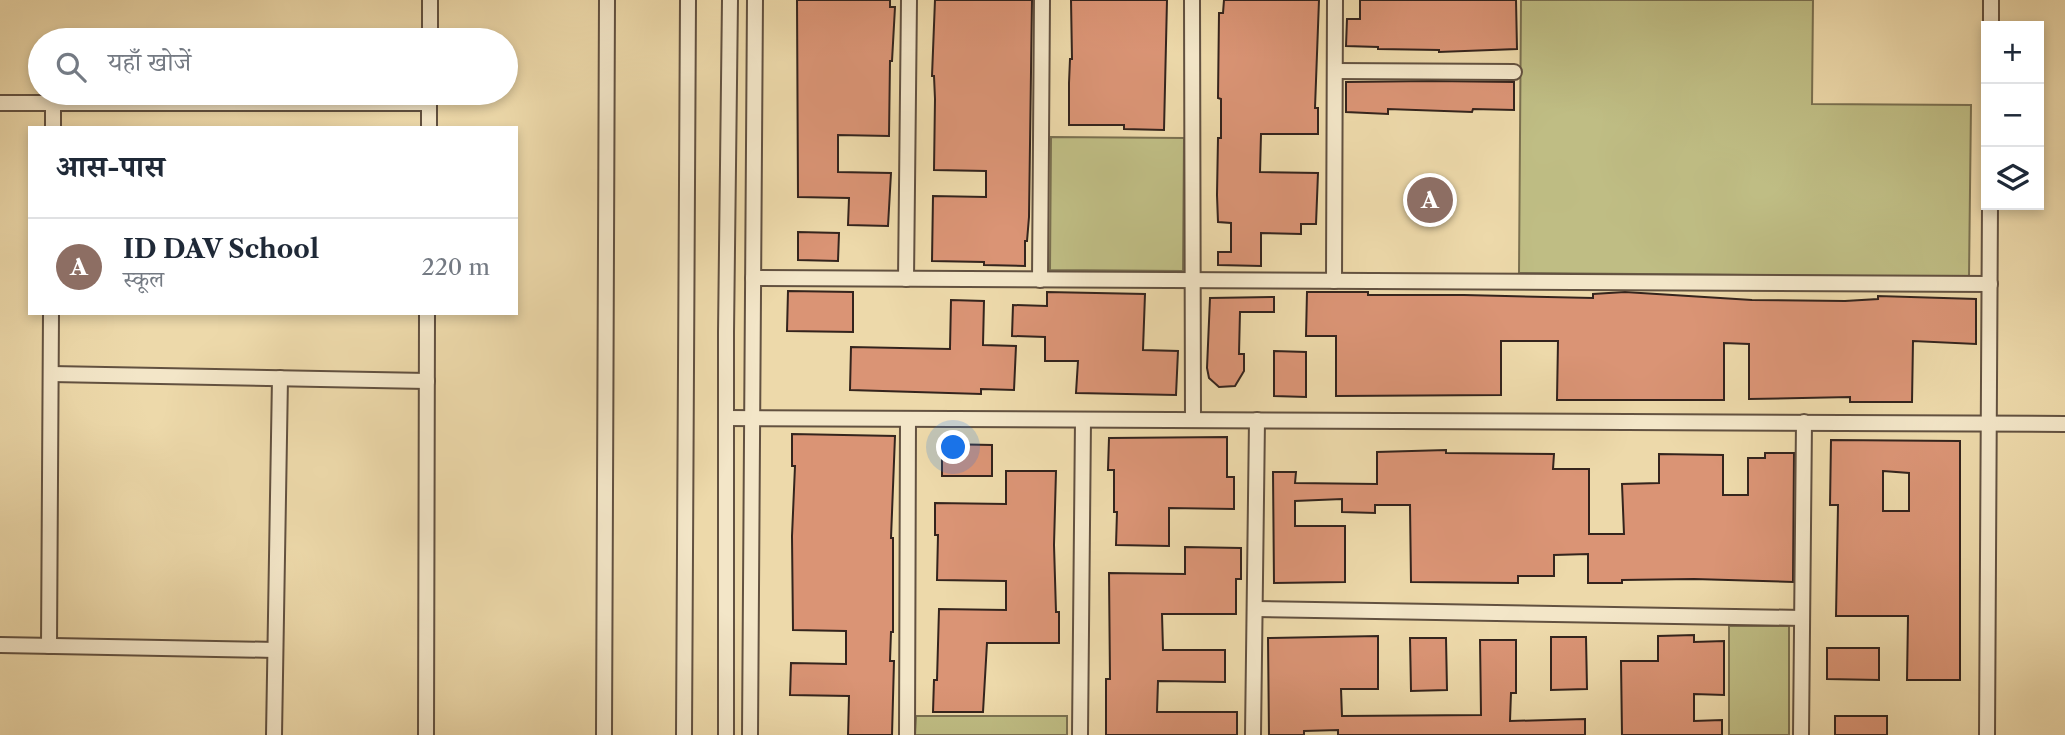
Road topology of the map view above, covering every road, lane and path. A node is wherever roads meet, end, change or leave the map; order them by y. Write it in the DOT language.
graph roads {
  1 [pos="430,0"];
  2 [pos="607,0"];
  3 [pos="688,0"];
  4 [pos="730,0"];
  5 [pos="755,0"];
  6 [pos="909,0"];
  7 [pos="1042,0"];
  8 [pos="1192,0"];
  9 [pos="1335,0"];
  10 [pos="1991,0"];
  11 [pos="1991,21"];
  12 [pos="430,28"];
  13 [pos="1335,71"];
  14 [pos="1514,72"];
  15 [pos="0,103"];
  16 [pos="28,103"];
  17 [pos="53,105"];
  18 [pos="429,105"];
  19 [pos="53,126"];
  20 [pos="429,126"];
  21 [pos="1990,210"];
  22 [pos="753,278"];
  23 [pos="906,279"];
  24 [pos="1040,280"];
  25 [pos="1193,280"];
  26 [pos="1334,281"];
  27 [pos="1990,284"];
  28 [pos="51,315"];
  29 [pos="427,315"];
  30 [pos="51,374"];
  31 [pos="281,378"];
  32 [pos="427,380"];
  33 [pos="726,418"];
  34 [pos="752,419"];
  35 [pos="908,419"];
  36 [pos="1083,420"];
  37 [pos="1193,420"];
  38 [pos="1258,420"];
  39 [pos="1804,422"];
  40 [pos="1989,423"];
  41 [pos="2065,424"];
  42 [pos="1255,609"];
  43 [pos="1802,618"];
  44 [pos="0,645"];
  45 [pos="49,646"];
  46 [pos="275,650"];
  47 [pos="274,735"];
  48 [pos="426,735"];
  49 [pos="604,735"];
  50 [pos="684,735"];
  51 [pos="726,735"];
  52 [pos="750,735"];
  53 [pos="907,735"];
  54 [pos="1080,735"];
  55 [pos="1253,735"];
  56 [pos="1801,735"];
  57 [pos="1987,735"];
  1 -- 12 [label="street"];
  2 -- 49 [label="street"];
  3 -- 50 [label="street"];
  4 -- 33 [label="street"];
  5 -- 22 [label="street"];
  6 -- 23 [label="street"];
  7 -- 24 [label="street"];
  8 -- 25 [label="street"];
  9 -- 13 [label="street"];
  10 -- 11 [label="street"];
  13 -- 14 [label="street"];
  13 -- 26 [label="street"];
  15 -- 16 [label="street"];
  17 -- 19 [label="street"];
  18 -- 20 [label="street"];
  21 -- 27 [label="street"];
  22 -- 23 [label="street"];
  22 -- 34 [label="street"];
  23 -- 24 [label="street"];
  24 -- 25 [label="street"];
  25 -- 26 [label="street"];
  25 -- 37 [label="street"];
  26 -- 27 [label="street"];
  27 -- 40 [label="street"];
  28 -- 30 [label="street"];
  29 -- 32 [label="street"];
  30 -- 31 [label="street"];
  30 -- 45 [label="street"];
  31 -- 32 [label="street"];
  31 -- 46 [label="street"];
  32 -- 48 [label="street"];
  33 -- 34 [label="street"];
  33 -- 51 [label="street"];
  34 -- 35 [label="street"];
  34 -- 52 [label="street"];
  35 -- 36 [label="street"];
  35 -- 53 [label="street"];
  36 -- 37 [label="street"];
  36 -- 54 [label="street"];
  37 -- 38 [label="street"];
  38 -- 39 [label="street"];
  38 -- 42 [label="street"];
  39 -- 40 [label="street"];
  39 -- 43 [label="street"];
  40 -- 41 [label="street"];
  40 -- 57 [label="street"];
  42 -- 43 [label="street"];
  42 -- 55 [label="street"];
  43 -- 56 [label="street"];
  44 -- 45 [label="street"];
  45 -- 46 [label="street"];
  46 -- 47 [label="street"];
}
